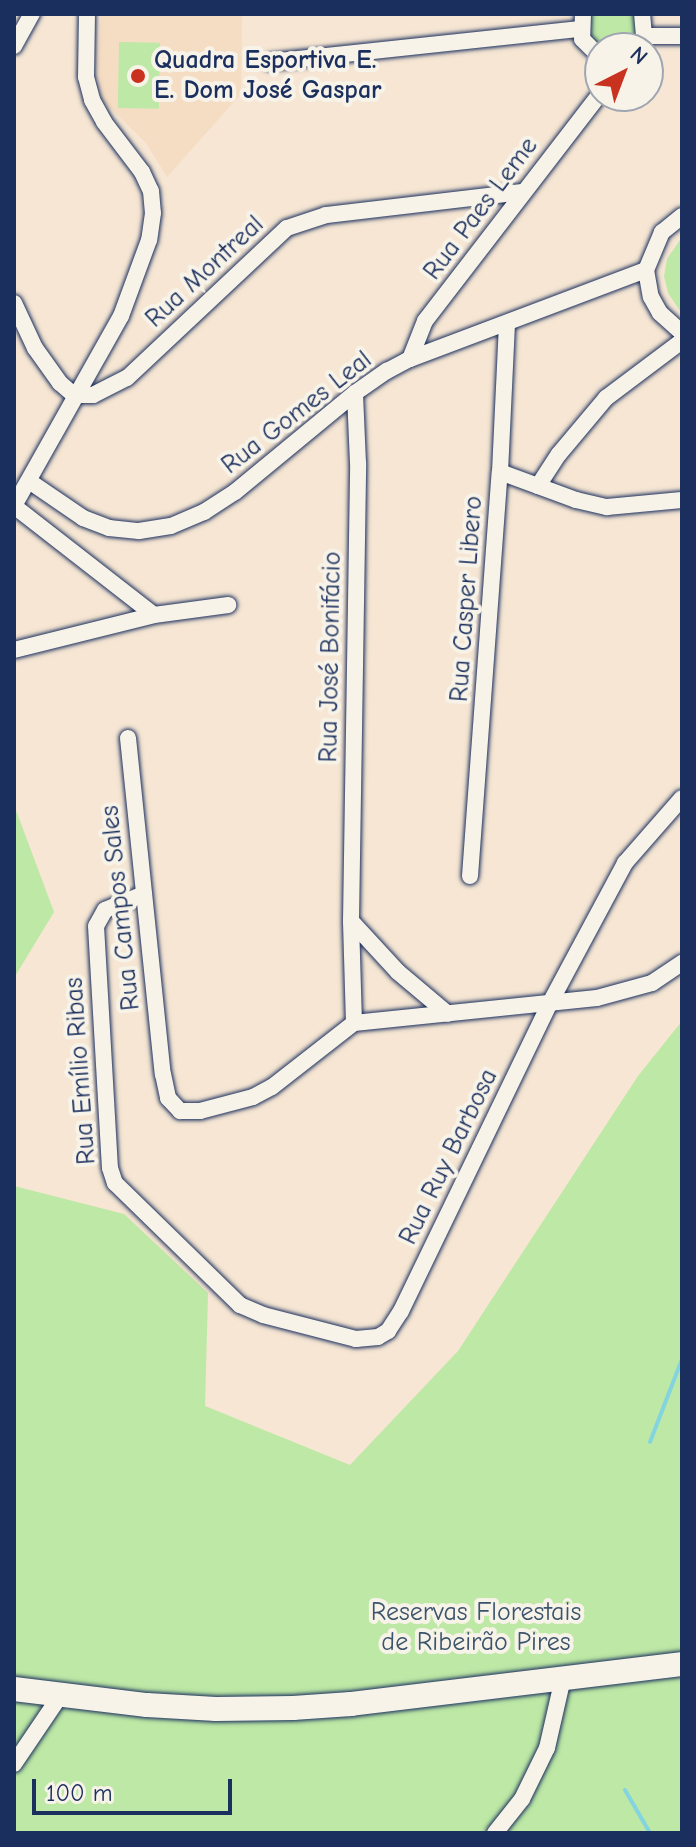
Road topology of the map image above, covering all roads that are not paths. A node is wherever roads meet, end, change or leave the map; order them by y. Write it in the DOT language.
graph roads {
  1 [pos="32,14"];
  2 [pos="87,14"];
  3 [pos="581,21"];
  4 [pos="14,46"];
  5 [pos="270,62"];
  6 [pos="586,112"];
  7 [pos="523,192"];
  8 [pos="682,216"];
  9 [pos="646,270"];
  10 [pos="14,303"];
  11 [pos="507,325"];
  12 [pos="682,333"];
  13 [pos="682,341"];
  14 [pos="410,359"];
  15 [pos="355,393"];
  16 [pos="74,395"];
  17 [pos="500,472"];
  18 [pos="29,481"];
  19 [pos="538,486"];
  20 [pos="682,500"];
  21 [pos="14,506"];
  22 [pos="228,605"];
  23 [pos="154,615"];
  24 [pos="14,650"];
  25 [pos="128,738"];
  26 [pos="682,798"];
  27 [pos="470,876"];
  28 [pos="144,894"];
  29 [pos="351,921"];
  30 [pos="682,963"];
  31 [pos="550,1003"];
  32 [pos="448,1014"];
  33 [pos="354,1023"];
  34 [pos="388,1331"];
  35 [pos="682,1664"];
  36 [pos="563,1678"];
  37 [pos="14,1689"];
  38 [pos="60,1696"];
  39 [pos="14,1764"];
  40 [pos="495,1833"];
  1 -- 4 [label="street"];
  2 -- 16 [label="street"];
  3 -- 5 [label="street"];
  6 -- 7 [label="street, Rua Paes Leme"];
  7 -- 14 [label="street, Rua Paes Leme"];
  7 -- 16 [label="street, Rua Montreal"];
  8 -- 9 [label="street"];
  9 -- 11 [label="street, Rua Gomes Leal"];
  9 -- 12 [label="street"];
  10 -- 16 [label="street"];
  11 -- 14 [label="street, Rua Gomes Leal"];
  11 -- 17 [label="street, Rua Casper Libero"];
  13 -- 19 [label="street"];
  14 -- 15 [label="street, Rua Gomes Leal"];
  15 -- 18 [label="street, Rua Gomes Leal"];
  15 -- 29 [label="street, Rua José Bonifácio"];
  16 -- 18 [label="street"];
  17 -- 19 [label="street"];
  17 -- 27 [label="street, Rua Casper Libero"];
  18 -- 21 [label="street"];
  19 -- 20 [label="street"];
  21 -- 23 [label="street"];
  22 -- 23 [label="street"];
  23 -- 24 [label="street"];
  25 -- 28 [label="street, Rua Campos Sales"];
  26 -- 31 [label="street, Rua Ruy Barbosa"];
  28 -- 33 [label="street, Rua Campos Sales"];
  28 -- 34 [label="street, Rua Emílio Ribas"];
  29 -- 32 [label="street"];
  29 -- 33 [label="street, Rua José Bonifácio"];
  30 -- 31 [label="street"];
  31 -- 32 [label="street"];
  31 -- 34 [label="street, Rua Ruy Barbosa"];
  32 -- 33 [label="street"];
  35 -- 36 [label="highway"];
  36 -- 38 [label="highway"];
  36 -- 40 [label="street"];
  37 -- 38 [label="highway"];
  38 -- 39 [label="street"];
}
